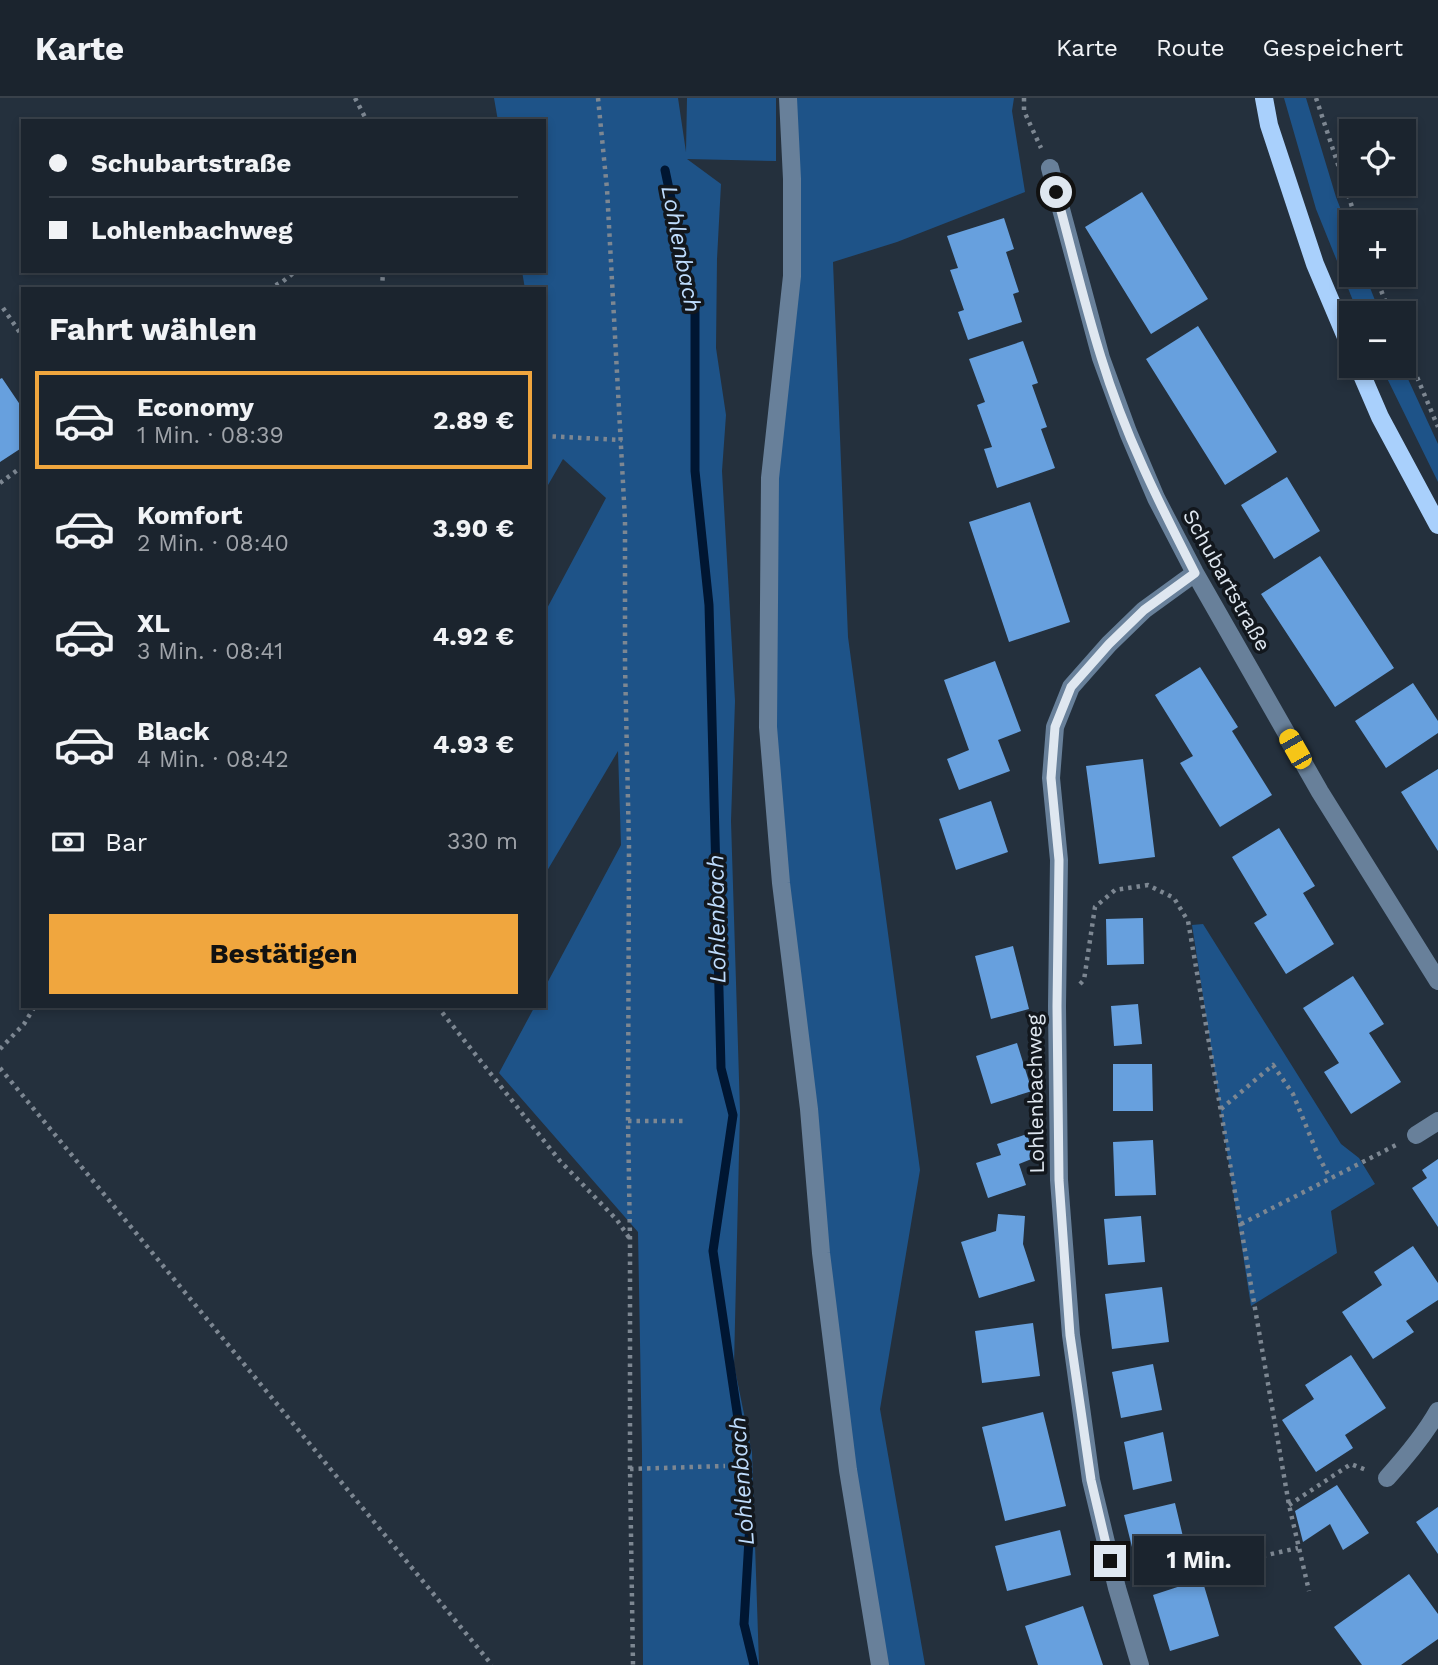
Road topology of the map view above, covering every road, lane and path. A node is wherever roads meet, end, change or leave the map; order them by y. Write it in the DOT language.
graph roads {
  1 [pos="355,98"];
  2 [pos="598,98"];
  3 [pos="788,98"];
  4 [pos="1024,98"];
  5 [pos="1264,98"];
  6 [pos="1316,98"];
  7 [pos="366,119"];
  8 [pos="1050,168"];
  9 [pos="1353,210"];
  10 [pos="293,273"];
  11 [pos="272,287"];
  12 [pos="3,308"];
  13 [pos="1339,321"];
  14 [pos="21,334"];
  15 [pos="1416,375"];
  16 [pos="1363,378"];
  17 [pos="1438,427"];
  18 [pos="546,436"];
  19 [pos="622,440"];
  20 [pos="21,467"];
  21 [pos="0,483"];
  22 [pos="1438,525"];
  23 [pos="1195,573"];
  24 [pos="1438,981"];
  25 [pos="1057,1006"];
  26 [pos="34,1008"];
  27 [pos="439,1008"];
  28 [pos="0,1049"];
  29 [pos="0,1068"];
  30 [pos="1220,1109"];
  31 [pos="628,1121"];
  32 [pos="683,1121"];
  33 [pos="1438,1121"];
  34 [pos="1416,1135"];
  35 [pos="1330,1178"];
  36 [pos="1241,1224"];
  37 [pos="630,1239"];
  38 [pos="1438,1411"];
  39 [pos="725,1466"];
  40 [pos="630,1469"];
  41 [pos="1387,1478"];
  42 [pos="1289,1505"];
  43 [pos="1298,1548"];
  44 [pos="1117,1588"];
  45 [pos="1309,1591"];
  46 [pos="492,1665"];
  47 [pos="633,1665"];
  48 [pos="880,1665"];
  49 [pos="1140,1665"];
  1 -- 7 [label="path"];
  2 -- 19 [label="path"];
  3 -- 48 [label="street"];
  4 -- 8 [label="path"];
  5 -- 13 [label="main road"];
  6 -- 9 [label="path"];
  8 -- 23 [label="street, Schubartstraße"];
  10 -- 11 [label="path"];
  12 -- 14 [label="path"];
  15 -- 17 [label="path"];
  16 -- 22 [label="main road"];
  18 -- 19 [label="path"];
  19 -- 31 [label="path"];
  20 -- 21 [label="path"];
  23 -- 24 [label="street, Schubartstraße"];
  23 -- 25 [label="street, Lohlenbachweg"];
  25 -- 30 [label="path"];
  25 -- 44 [label="street, Lohlenbachweg"];
  26 -- 28 [label="path"];
  27 -- 37 [label="path"];
  29 -- 46 [label="path"];
  30 -- 35 [label="path"];
  30 -- 36 [label="path"];
  31 -- 32 [label="path"];
  31 -- 37 [label="path"];
  33 -- 34 [label="street"];
  34 -- 35 [label="path"];
  35 -- 36 [label="path"];
  36 -- 42 [label="path"];
  37 -- 40 [label="path"];
  38 -- 41 [label="street"];
  39 -- 40 [label="path"];
  40 -- 47 [label="path"];
  41 -- 42 [label="path"];
  42 -- 43 [label="path"];
  43 -- 44 [label="path"];
  43 -- 45 [label="path"];
  44 -- 49 [label="street, Lohlenbachweg"];
}
